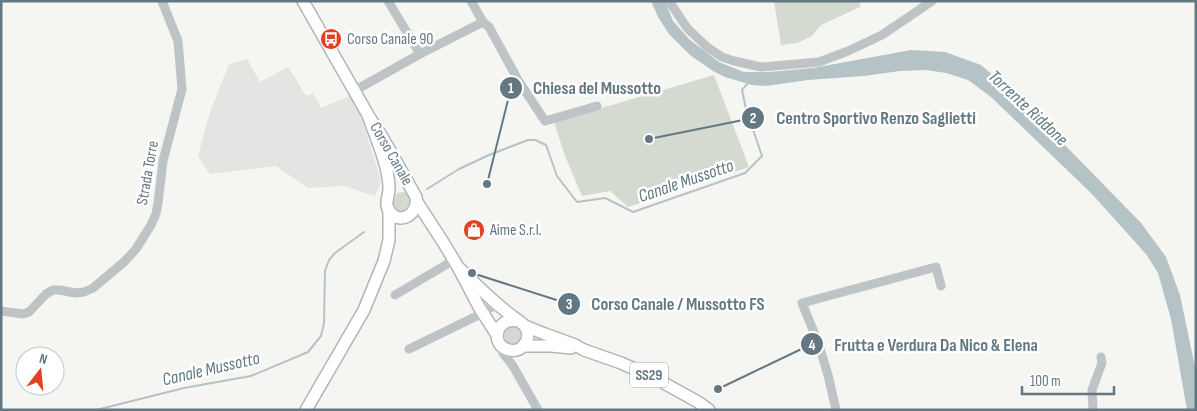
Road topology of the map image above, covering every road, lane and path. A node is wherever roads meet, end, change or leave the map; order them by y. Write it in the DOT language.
graph roads {
  1 [pos="162,1"];
  2 [pos="303,1"];
  3 [pos="388,1"];
  4 [pos="471,1"];
  5 [pos="670,1"];
  6 [pos="932,1"];
  7 [pos="483,22"];
  8 [pos="420,54"];
  9 [pos="354,91"];
  10 [pos="598,106"];
  11 [pos="368,115"];
  12 [pos="388,195"];
  13 [pos="415,197"];
  14 [pos="389,210"];
  15 [pos="405,217"];
  16 [pos="432,225"];
  17 [pos="389,240"];
  18 [pos="456,263"];
  19 [pos="941,286"];
  20 [pos="395,295"];
  21 [pos="499,306"];
  22 [pos="1,310"];
  23 [pos="483,313"];
  24 [pos="521,323"];
  25 [pos="499,340"];
  26 [pos="555,343"];
  27 [pos="520,348"];
  28 [pos="408,349"];
  29 [pos="1101,357"];
  30 [pos="513,366"];
  31 [pos="306,410"];
  32 [pos="538,410"];
  33 [pos="709,410"];
  34 [pos="836,410"];
  35 [pos="1092,410"];
  1 -- 22 [label="street, Strada Torre"];
  2 -- 9 [label="main road, Corso Canale / SS29"];
  3 -- 8 [label="street"];
  4 -- 7 [label="street"];
  5 -- 6 [label="street"];
  7 -- 8 [label="street"];
  7 -- 10 [label="street"];
  8 -- 9 [label="street"];
  9 -- 11 [label="main road, Corso Canale / SS29"];
  11 -- 12 [label="main road, Corso Canale / SS29"];
  11 -- 13 [label="main road, Corso Canale / SS29"];
  12 -- 13 [label="main road"];
  12 -- 14 [label="main road"];
  13 -- 15 [label="main road"];
  13 -- 16 [label="main road, Corso Canale / SS29"];
  14 -- 15 [label="main road"];
  14 -- 17 [label="main road"];
  15 -- 16 [label="main road"];
  15 -- 17 [label="main road"];
  16 -- 18 [label="main road, Corso Canale / SS29"];
  17 -- 31 [label="main road"];
  18 -- 20 [label="street"];
  18 -- 21 [label="main road, Corso Canale / SS29"];
  18 -- 23 [label="main road, Corso Canale / SS29"];
  19 -- 34 [label="street"];
  21 -- 23 [label="street"];
  21 -- 24 [label="main road, Corso Canale / SS29"];
  23 -- 25 [label="main road, Corso Canale / SS29"];
  23 -- 28 [label="street"];
  24 -- 25 [label="main road"];
  24 -- 26 [label="main road, Corso Canale / SS29"];
  24 -- 27 [label="main road"];
  25 -- 27 [label="main road"];
  25 -- 30 [label="street"];
  26 -- 27 [label="main road, Corso Canale / SS29"];
  26 -- 33 [label="main road, Corso Canale / SS29"];
  27 -- 30 [label="street"];
  29 -- 35 [label="street"];
  30 -- 32 [label="street"];
}
